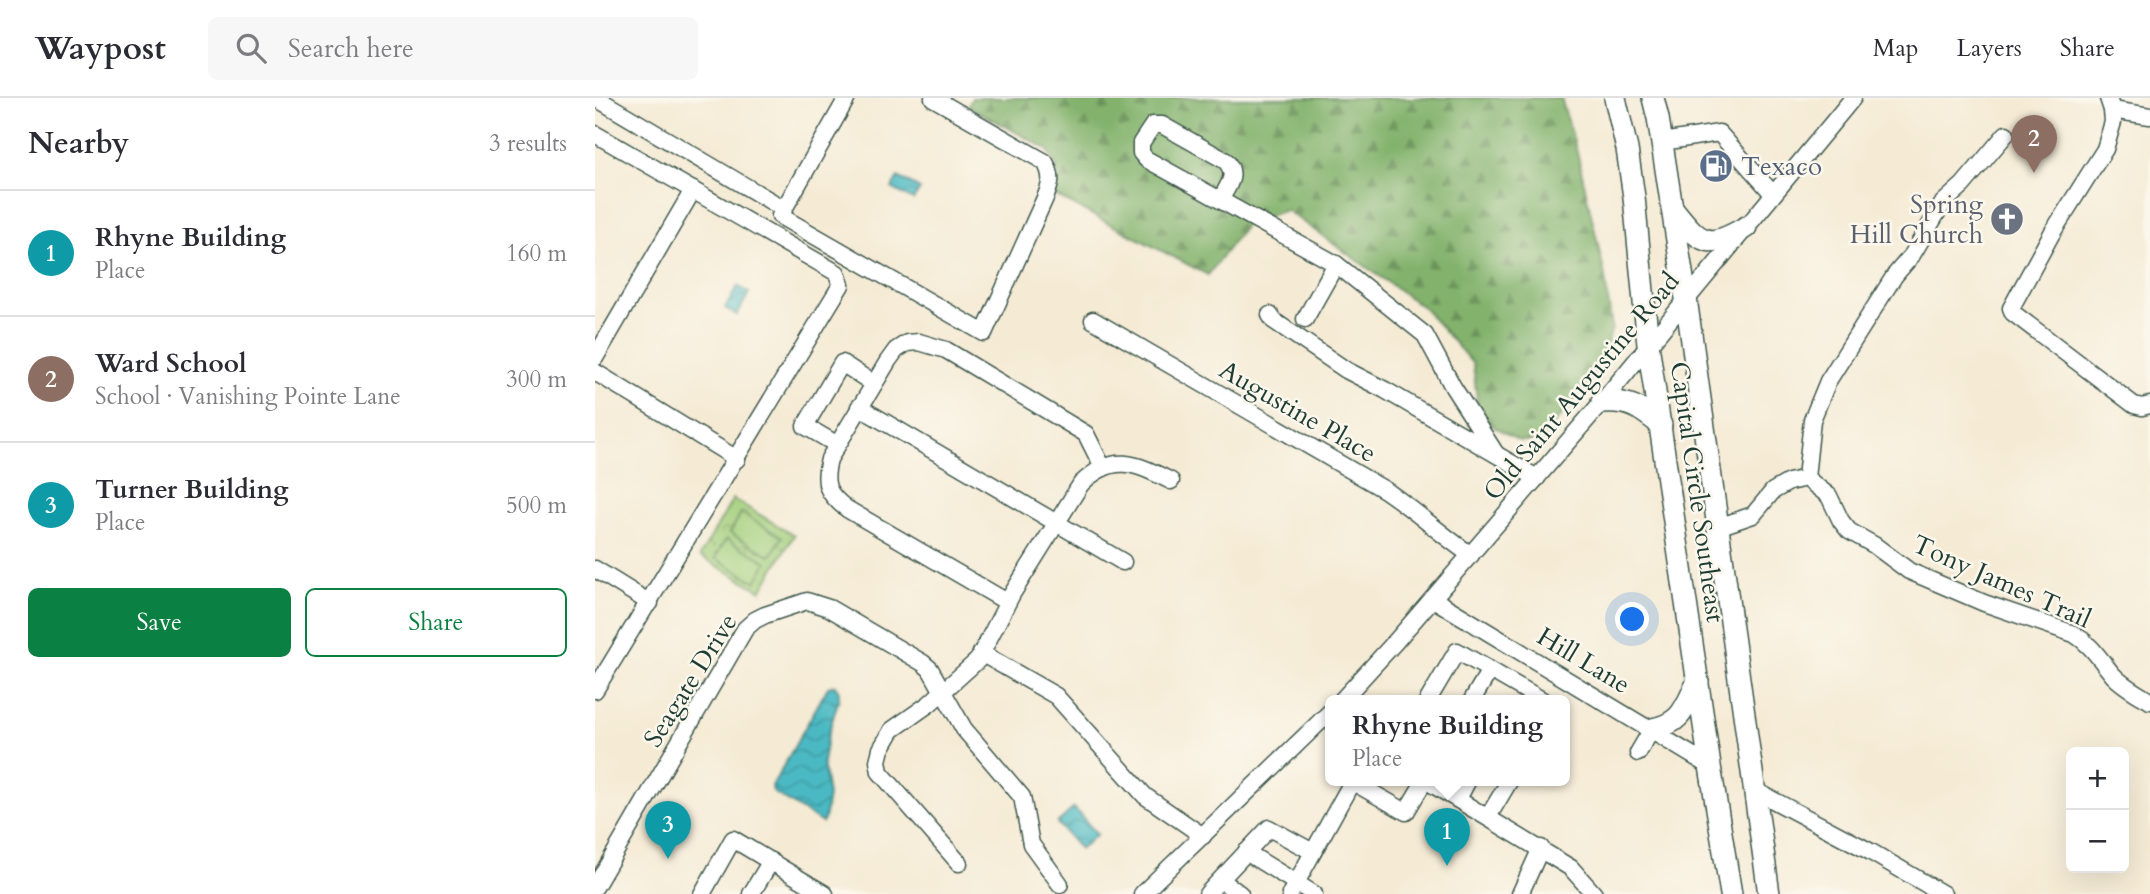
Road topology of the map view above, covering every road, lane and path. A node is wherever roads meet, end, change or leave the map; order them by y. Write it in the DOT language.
graph roads {
  1 [pos="596,98"];
  2 [pos="847,98"];
  3 [pos="933,98"];
  4 [pos="1615,98"];
  5 [pos="1653,98"];
  6 [pos="1853,98"];
  7 [pos="2110,104"];
  8 [pos="2150,116"];
  9 [pos="595,134"];
  10 [pos="2006,134"];
  11 [pos="1662,142"];
  12 [pos="693,190"];
  13 [pos="1773,194"];
  14 [pos="1220,200"];
  15 [pos="1672,208"];
  16 [pos="784,209"];
  17 [pos="1746,226"];
  18 [pos="1336,264"];
  19 [pos="1686,298"];
  20 [pos="1270,315"];
  21 [pos="1305,319"];
  22 [pos="1093,320"];
  23 [pos="1649,344"];
  24 [pos="595,358"];
  25 [pos="595,372"];
  26 [pos="874,384"];
  27 [pos="1602,402"];
  28 [pos="2150,405"];
  29 [pos="859,407"];
  30 [pos="1661,425"];
  31 [pos="837,444"];
  32 [pos="1496,454"];
  33 [pos="737,459"];
  34 [pos="1103,468"];
  35 [pos="1537,478"];
  36 [pos="1806,478"];
  37 [pos="1171,481"];
  38 [pos="1056,522"];
  39 [pos="1718,527"];
  40 [pos="1471,555"];
  41 [pos="1123,562"];
  42 [pos="595,569"];
  43 [pos="1433,599"];
  44 [pos="1007,602"];
  45 [pos="650,603"];
  46 [pos="981,653"];
  47 [pos="1490,670"];
  48 [pos="1697,681"];
  49 [pos="595,690"];
  50 [pos="943,692"];
  51 [pos="1518,694"];
  52 [pos="1347,695"];
  53 [pos="1431,695"];
  54 [pos="1475,695"];
  55 [pos="2150,701"];
  56 [pos="1325,717"];
  57 [pos="1652,729"];
  58 [pos="1638,753"];
  59 [pos="1710,766"];
  60 [pos="1350,786"];
  61 [pos="1362,786"];
  62 [pos="1421,786"];
  63 [pos="1435,786"];
  64 [pos="1465,786"];
  65 [pos="1506,786"];
  66 [pos="1756,791"];
  67 [pos="1458,799"];
  68 [pos="1488,817"];
  69 [pos="1203,836"];
  70 [pos="1541,848"];
  71 [pos="1246,852"];
  72 [pos="1313,852"];
  73 [pos="771,861"];
  74 [pos="959,863"];
  75 [pos="1221,880"];
  76 [pos="1060,884"];
  77 [pos="595,887"];
  78 [pos="804,888"];
  79 [pos="1293,889"];
  80 [pos="702,894"];
  81 [pos="751,894"];
  82 [pos="825,894"];
  83 [pos="1142,894"];
  84 [pos="1207,894"];
  85 [pos="1240,894"];
  86 [pos="1314,894"];
  87 [pos="1520,894"];
  88 [pos="1594,894"];
  89 [pos="1731,894"];
  90 [pos="1769,894"];
  91 [pos="1943,894"];
  1 -- 16 [label="street"];
  2 -- 16 [label="street"];
  3 -- 16 [label="street"];
  4 -- 23 [label="main road, Capital Circle Southeast"];
  5 -- 11 [label="main road, Capital Circle Southeast"];
  6 -- 13 [label="street, Old Saint Augustine Road"];
  7 -- 8 [label="street"];
  7 -- 28 [label="street"];
  9 -- 12 [label="street"];
  10 -- 36 [label="street"];
  11 -- 13 [label="street"];
  11 -- 15 [label="main road, Capital Circle Southeast"];
  12 -- 24 [label="street"];
  12 -- 33 [label="street"];
  13 -- 17 [label="street, Old Saint Augustine Road"];
  14 -- 14 [label="street"];
  14 -- 18 [label="street"];
  15 -- 17 [label="main road"];
  15 -- 19 [label="main road, Capital Circle Southeast"];
  17 -- 19 [label="street, Old Saint Augustine Road"];
  18 -- 21 [label="street"];
  18 -- 32 [label="street"];
  19 -- 23 [label="street, Old Saint Augustine Road"];
  19 -- 39 [label="main road, Capital Circle Southeast"];
  20 -- 32 [label="street"];
  22 -- 40 [label="street, Augustine Place"];
  23 -- 27 [label="street, Old Saint Augustine Road"];
  23 -- 30 [label="main road, Capital Circle Southeast"];
  25 -- 33 [label="street"];
  26 -- 29 [label="street"];
  26 -- 31 [label="street"];
  26 -- 34 [label="street"];
  27 -- 30 [label="main road"];
  27 -- 35 [label="street, Old Saint Augustine Road"];
  29 -- 31 [label="street"];
  29 -- 38 [label="street"];
  30 -- 48 [label="main road, Capital Circle Southeast"];
  31 -- 44 [label="street"];
  32 -- 35 [label="street"];
  33 -- 45 [label="street"];
  34 -- 37 [label="street"];
  34 -- 38 [label="street"];
  35 -- 40 [label="street, Old Saint Augustine Road"];
  36 -- 39 [label="street"];
  36 -- 55 [label="street, Tony James Trail"];
  38 -- 41 [label="street"];
  38 -- 44 [label="street"];
  39 -- 66 [label="main road, Capital Circle Southeast"];
  40 -- 43 [label="street, Old Saint Augustine Road"];
  42 -- 45 [label="street"];
  43 -- 52 [label="street, Old Saint Augustine Road"];
  43 -- 57 [label="street, Hill Lane"];
  44 -- 46 [label="street"];
  45 -- 49 [label="street"];
  46 -- 50 [label="street"];
  46 -- 69 [label="street"];
  47 -- 51 [label="street"];
  47 -- 53 [label="street"];
  47 -- 54 [label="street"];
  48 -- 57 [label="main road"];
  48 -- 59 [label="main road, Capital Circle Southeast"];
  50 -- 74 [label="street"];
  50 -- 76 [label="street, Seagate Drive"];
  50 -- 77 [label="street, Seagate Drive"];
  56 -- 69 [label="street"];
  57 -- 58 [label="street"];
  57 -- 59 [label="street, Hill Lane"];
  59 -- 89 [label="main road, Capital Circle Southeast"];
  60 -- 72 [label="street"];
  61 -- 62 [label="street"];
  63 -- 67 [label="street"];
  64 -- 67 [label="street"];
  65 -- 68 [label="street"];
  66 -- 90 [label="main road, Capital Circle Southeast"];
  66 -- 91 [label="street"];
  67 -- 68 [label="street"];
  68 -- 70 [label="street"];
  69 -- 83 [label="street"];
  70 -- 87 [label="street"];
  70 -- 88 [label="street"];
  71 -- 72 [label="street"];
  71 -- 75 [label="street"];
  71 -- 79 [label="street"];
  72 -- 79 [label="street"];
  73 -- 78 [label="street"];
  73 -- 80 [label="street"];
  73 -- 81 [label="street"];
  75 -- 84 [label="street"];
  75 -- 85 [label="street"];
  78 -- 82 [label="street"];
  79 -- 86 [label="street"];
}
